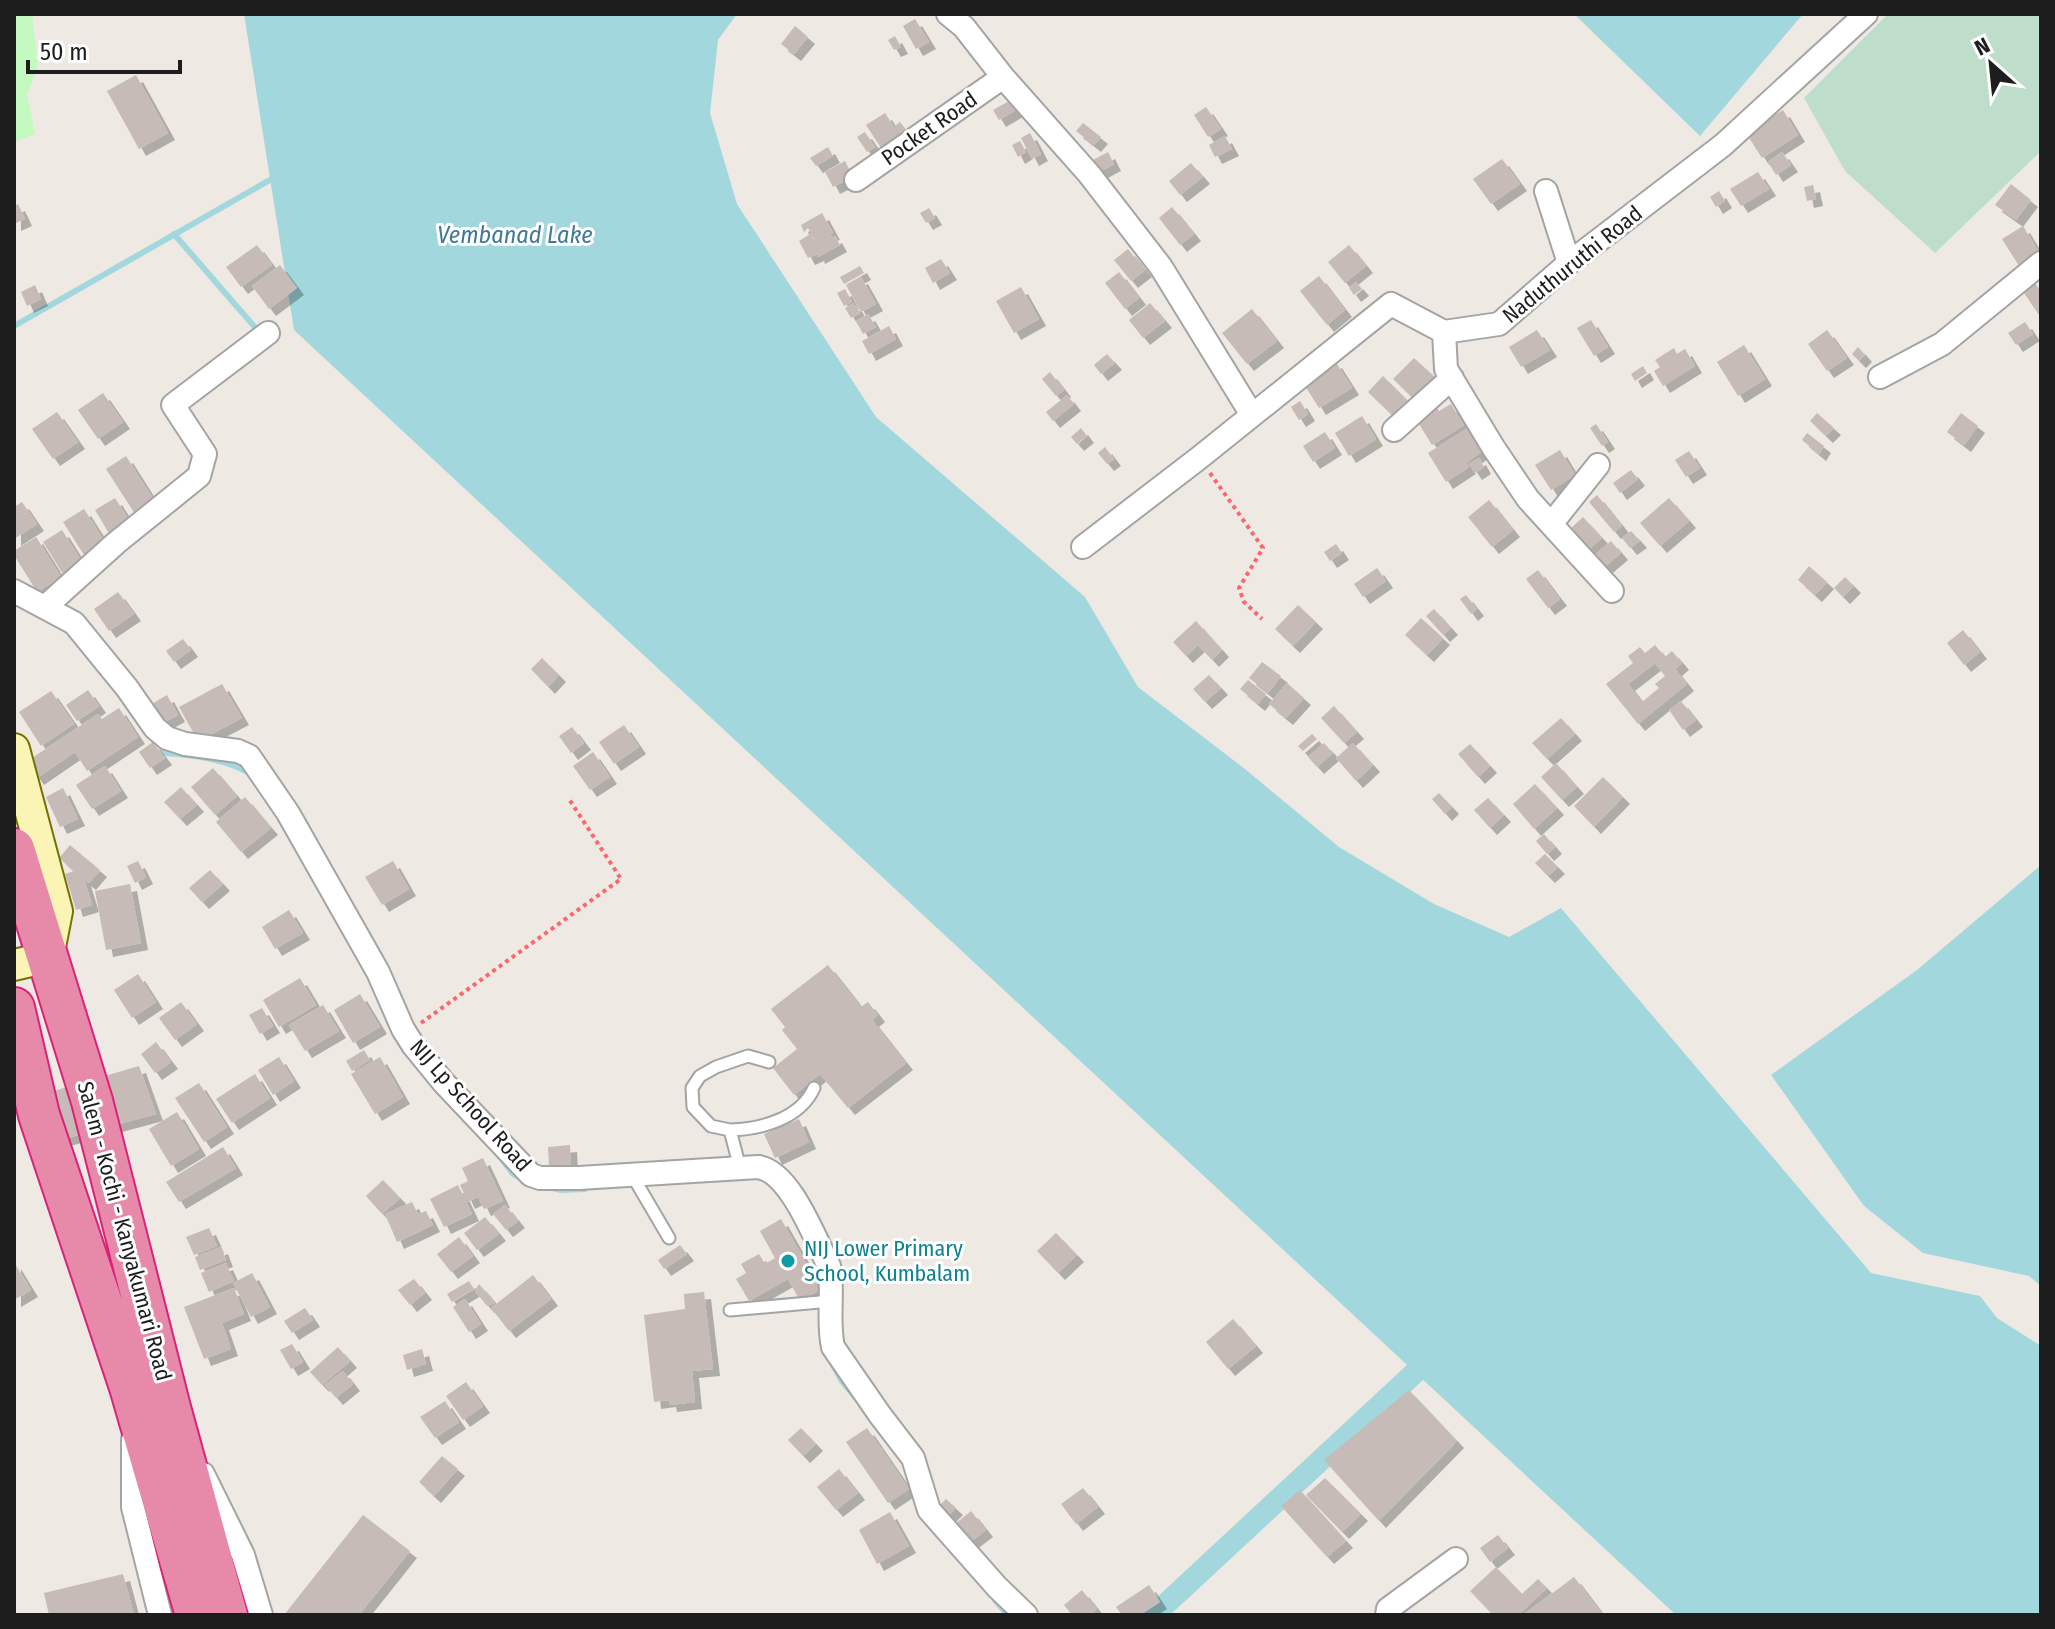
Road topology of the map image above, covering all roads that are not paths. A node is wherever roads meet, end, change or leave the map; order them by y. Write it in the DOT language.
graph roads {
  1 [pos="948,14"];
  2 [pos="1866,14"];
  3 [pos="1003,77"];
  4 [pos="856,180"];
  5 [pos="1546,191"];
  6 [pos="1569,263"];
  7 [pos="2041,263"];
  8 [pos="1444,332"];
  9 [pos="268,333"];
  10 [pos="1880,377"];
  11 [pos="1452,378"];
  12 [pos="1252,415"];
  13 [pos="1394,430"];
  14 [pos="1598,465"];
  15 [pos="1552,523"];
  16 [pos="1083,547"];
  17 [pos="14,591"];
  18 [pos="1612,591"];
  19 [pos="45,607"];
  20 [pos="14,749"];
  21 [pos="14,849"];
  22 [pos="31,961"];
  23 [pos="14,1008"];
  24 [pos="769,1062"];
  25 [pos="814,1088"];
  26 [pos="730,1130"];
  27 [pos="740,1168"];
  28 [pos="632,1174"];
  29 [pos="669,1238"];
  30 [pos="832,1301"];
  31 [pos="730,1310"];
  32 [pos="130,1387"];
  33 [pos="170,1408"];
  34 [pos="1456,1559"];
  35 [pos="160,1615"];
  36 [pos="196,1615"];
  37 [pos="227,1615"];
  38 [pos="261,1615"];
  39 [pos="1026,1615"];
  40 [pos="1387,1615"];
  1 -- 3 [label="street"];
  2 -- 6 [label="street, Naduthuruthi Road"];
  3 -- 4 [label="street, Pocket Road"];
  3 -- 12 [label="street"];
  5 -- 6 [label="street"];
  6 -- 8 [label="street, Naduthuruthi Road"];
  7 -- 10 [label="street"];
  8 -- 11 [label="street"];
  8 -- 12 [label="street"];
  9 -- 19 [label="street"];
  11 -- 13 [label="street"];
  11 -- 15 [label="street"];
  12 -- 16 [label="street"];
  14 -- 15 [label="street"];
  15 -- 18 [label="street"];
  17 -- 19 [label="street, NIJ Lp School Road"];
  19 -- 28 [label="street, NIJ Lp School Road"];
  20 -- 22 [label="street"];
  21 -- 22 [label="highway, Salem - Kochi - Kanyakumari Road"];
  22 -- 33 [label="highway, Salem - Kochi - Kanyakumari Road"];
  23 -- 32 [label="highway, Salem - Kochi - Kanyakumari Road"];
  24 -- 26 [label="lane"];
  25 -- 26 [label="lane"];
  26 -- 27 [label="lane"];
  27 -- 28 [label="street, NIJ Lp School Road"];
  27 -- 30 [label="street, NIJ Lp School Road"];
  28 -- 29 [label="lane"];
  30 -- 31 [label="lane"];
  30 -- 39 [label="street, NIJ Lp School Road"];
  32 -- 35 [label="street"];
  32 -- 36 [label="highway, Salem - Kochi - Kanyakumari Road"];
  33 -- 37 [label="highway, Salem - Kochi - Kanyakumari Road"];
  33 -- 38 [label="street"];
  34 -- 40 [label="street"];
}
